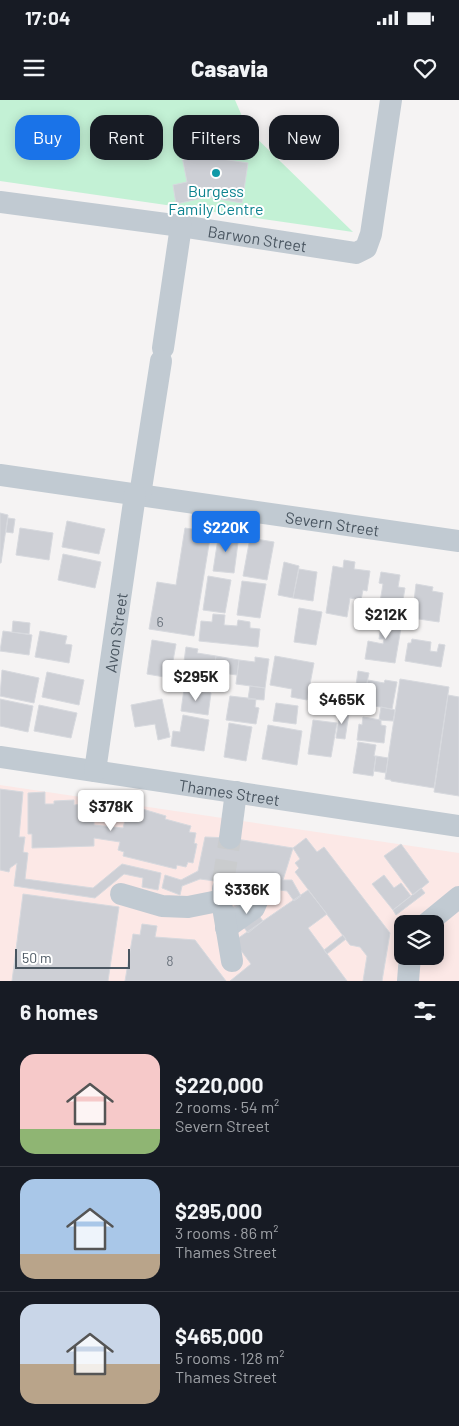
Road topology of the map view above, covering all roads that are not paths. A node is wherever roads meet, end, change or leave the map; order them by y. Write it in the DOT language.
graph roads {
  1 [pos="391,100"];
  2 [pos="0,202"];
  3 [pos="180,226"];
  4 [pos="0,475"];
  5 [pos="138,495"];
  6 [pos="459,541"];
  7 [pos="0,757"];
  8 [pos="95,770"];
  9 [pos="236,792"];
  10 [pos="459,826"];
  11 [pos="230,838"];
  12 [pos="223,891"];
  13 [pos="121,894"];
  14 [pos="459,897"];
  15 [pos="437,915"];
  16 [pos="226,928"];
  17 [pos="232,961"];
  18 [pos="409,965"];
  19 [pos="408,981"];
  1 -- 3 [label="street, Barwon Street"];
  2 -- 3 [label="street, Barwon Street"];
  3 -- 5 [label="street, Avon Street"];
  4 -- 5 [label="street, Severn Street"];
  5 -- 6 [label="street, Severn Street"];
  5 -- 8 [label="street, Avon Street"];
  7 -- 8 [label="street, Thames Street"];
  8 -- 9 [label="street, Thames Street"];
  9 -- 10 [label="street, Thames Street"];
  9 -- 11 [label="street"];
  12 -- 13 [label="street"];
  12 -- 16 [label="street"];
  12 -- 16 [label="street"];
  14 -- 15 [label="street"];
  16 -- 17 [label="street"];
  18 -- 19 [label="street"];
}
